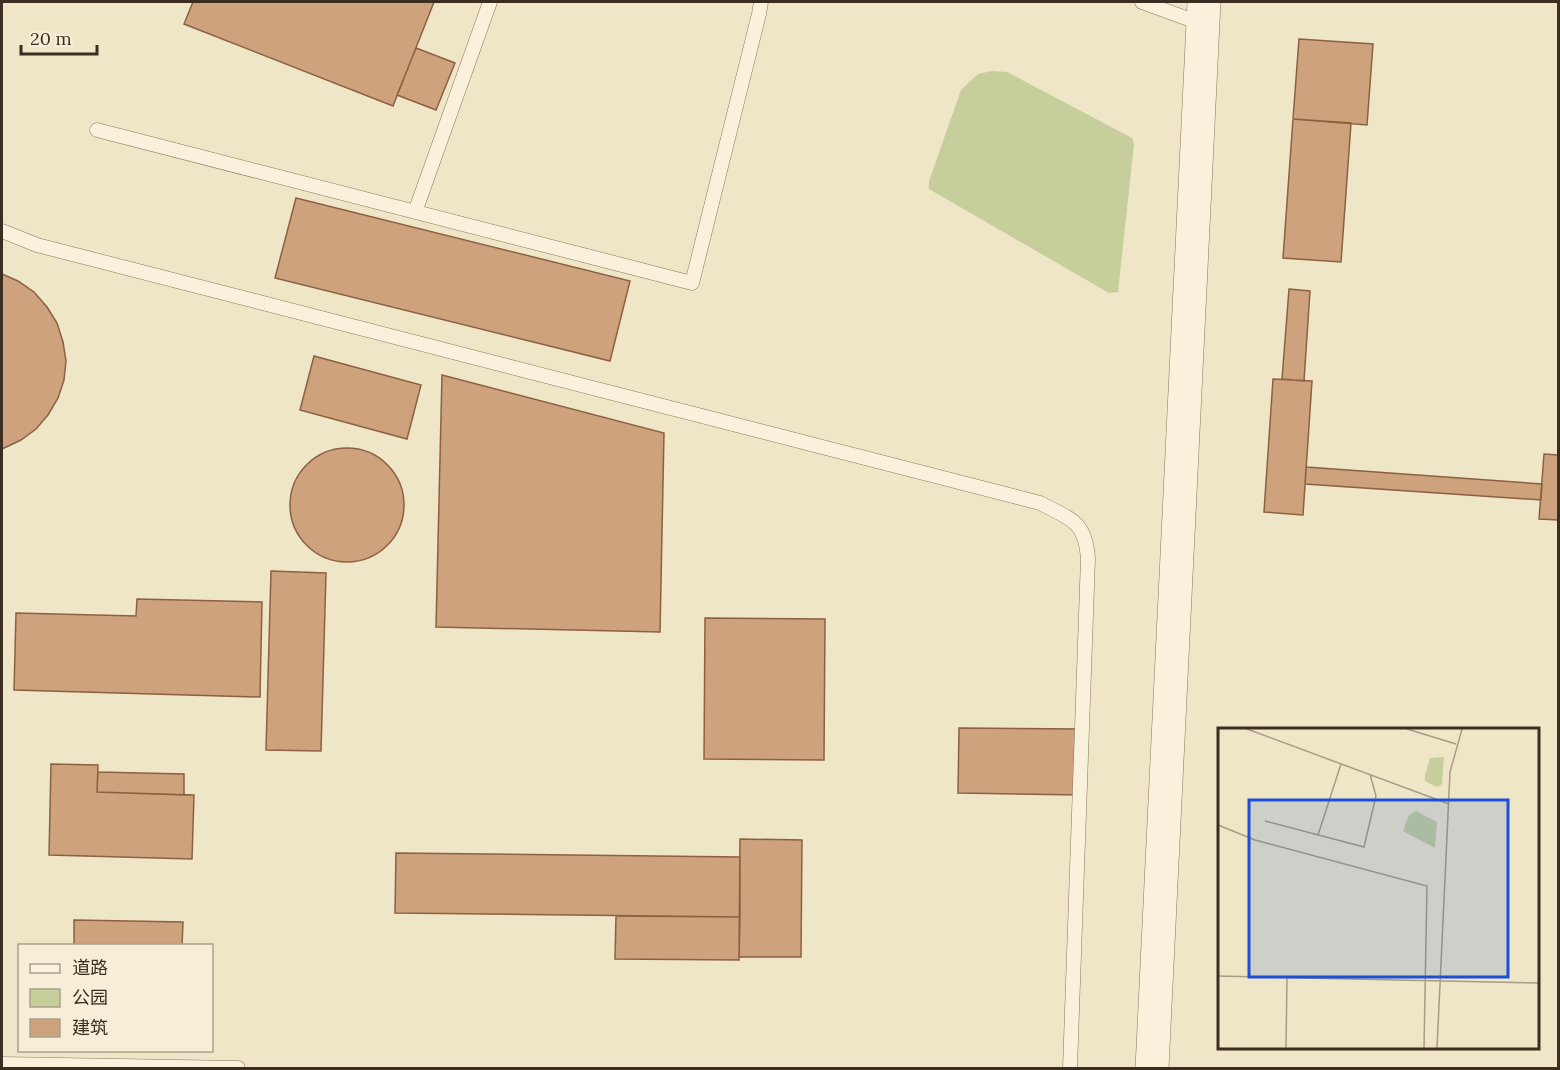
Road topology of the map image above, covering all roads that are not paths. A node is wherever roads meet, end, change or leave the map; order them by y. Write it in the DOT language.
graph roads {
  1 [pos="490,2"];
  2 [pos="761,2"];
  3 [pos="1142,2"];
  4 [pos="1204,13"];
  5 [pos="97,130"];
  6 [pos="416,212"];
  7 [pos="2,231"];
  8 [pos="2,1064"];
  9 [pos="231,1068"];
  10 [pos="238,1068"];
  11 [pos="1070,1068"];
  12 [pos="1152,1068"];
  1 -- 6 [label="lane"];
  2 -- 6 [label="lane"];
  3 -- 4 [label="lane"];
  4 -- 12 [label="street"];
  5 -- 6 [label="lane"];
  7 -- 11 [label="lane"];
  8 -- 9 [label="lane"];
  9 -- 10 [label="lane"];
}
